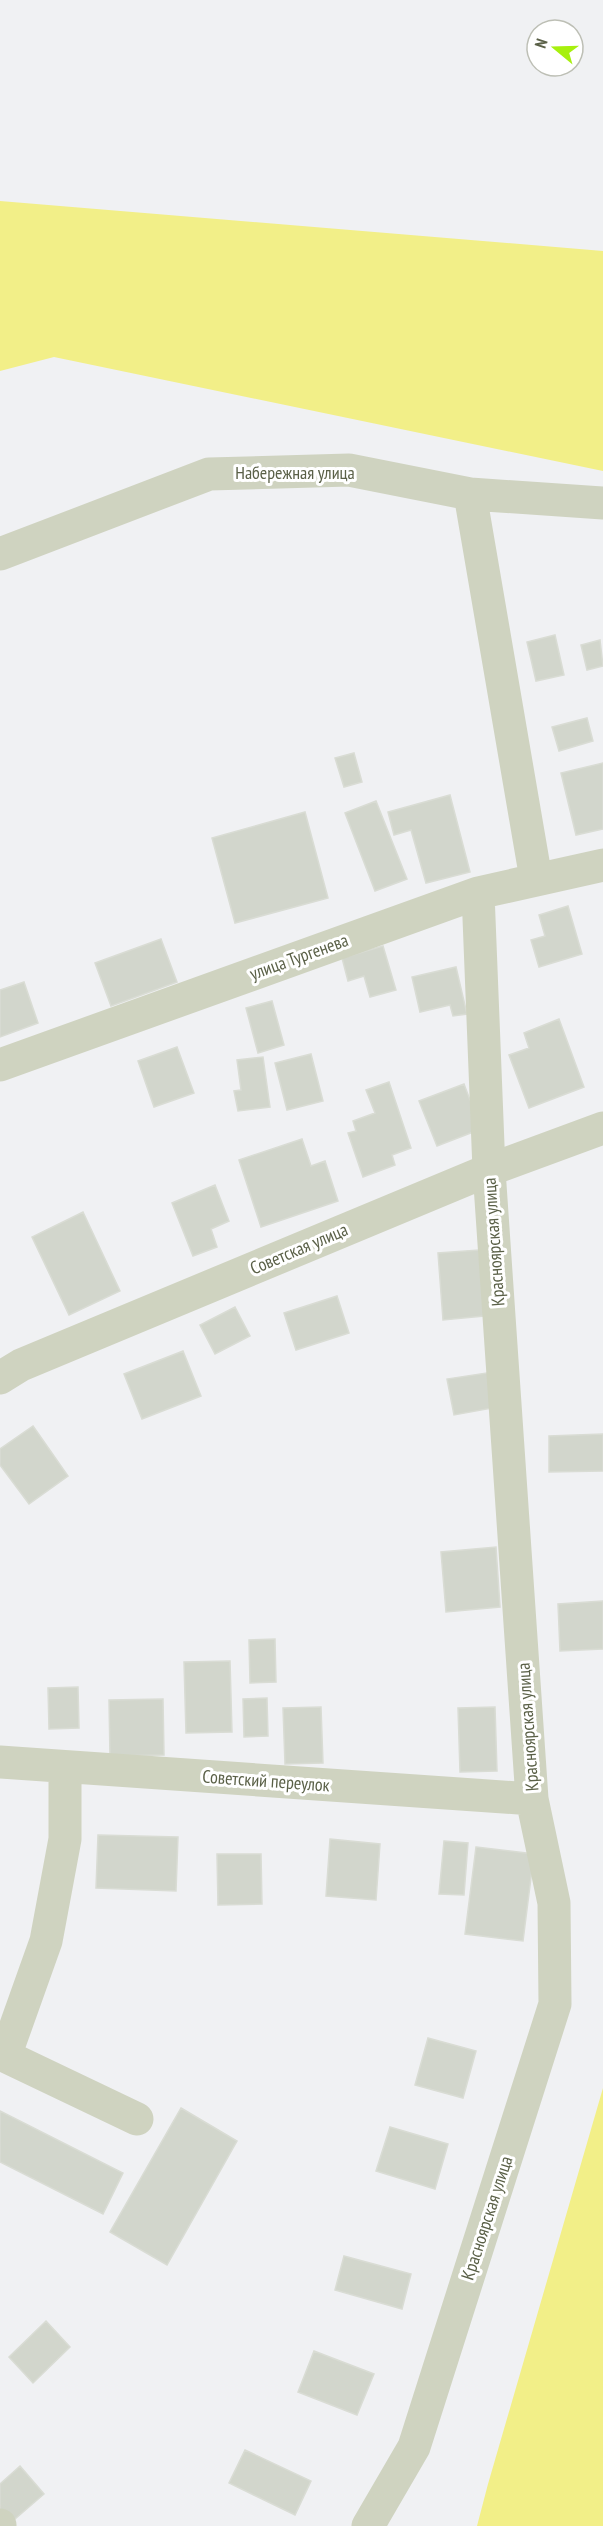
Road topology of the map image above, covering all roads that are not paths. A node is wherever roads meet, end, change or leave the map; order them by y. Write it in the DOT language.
graph roads {
  1 [pos="470,494"];
  2 [pos="603,502"];
  3 [pos="0,554"];
  4 [pos="603,865"];
  5 [pos="536,879"];
  6 [pos="478,893"];
  7 [pos="0,1065"];
  8 [pos="603,1128"];
  9 [pos="489,1170"];
  10 [pos="0,1378"];
  11 [pos="0,1762"];
  12 [pos="65,1767"];
  13 [pos="532,1799"];
  14 [pos="137,2119"];
  15 [pos="368,2526"];
  1 -- 2 [label="street, Набережная улица"];
  1 -- 3 [label="street, Набережная улица"];
  1 -- 5 [label="street"];
  4 -- 5 [label="street, улица Тургенева"];
  5 -- 6 [label="street, улица Тургенева"];
  6 -- 7 [label="street, улица Тургенева"];
  6 -- 9 [label="street, Красноярская улица"];
  8 -- 9 [label="street, Советская улица"];
  9 -- 10 [label="street, Советская улица"];
  9 -- 13 [label="street, Красноярская улица"];
  11 -- 12 [label="street, Советский переулок"];
  12 -- 13 [label="street, Советский переулок"];
  12 -- 14 [label="street"];
  13 -- 15 [label="street, Красноярская улица"];
}
